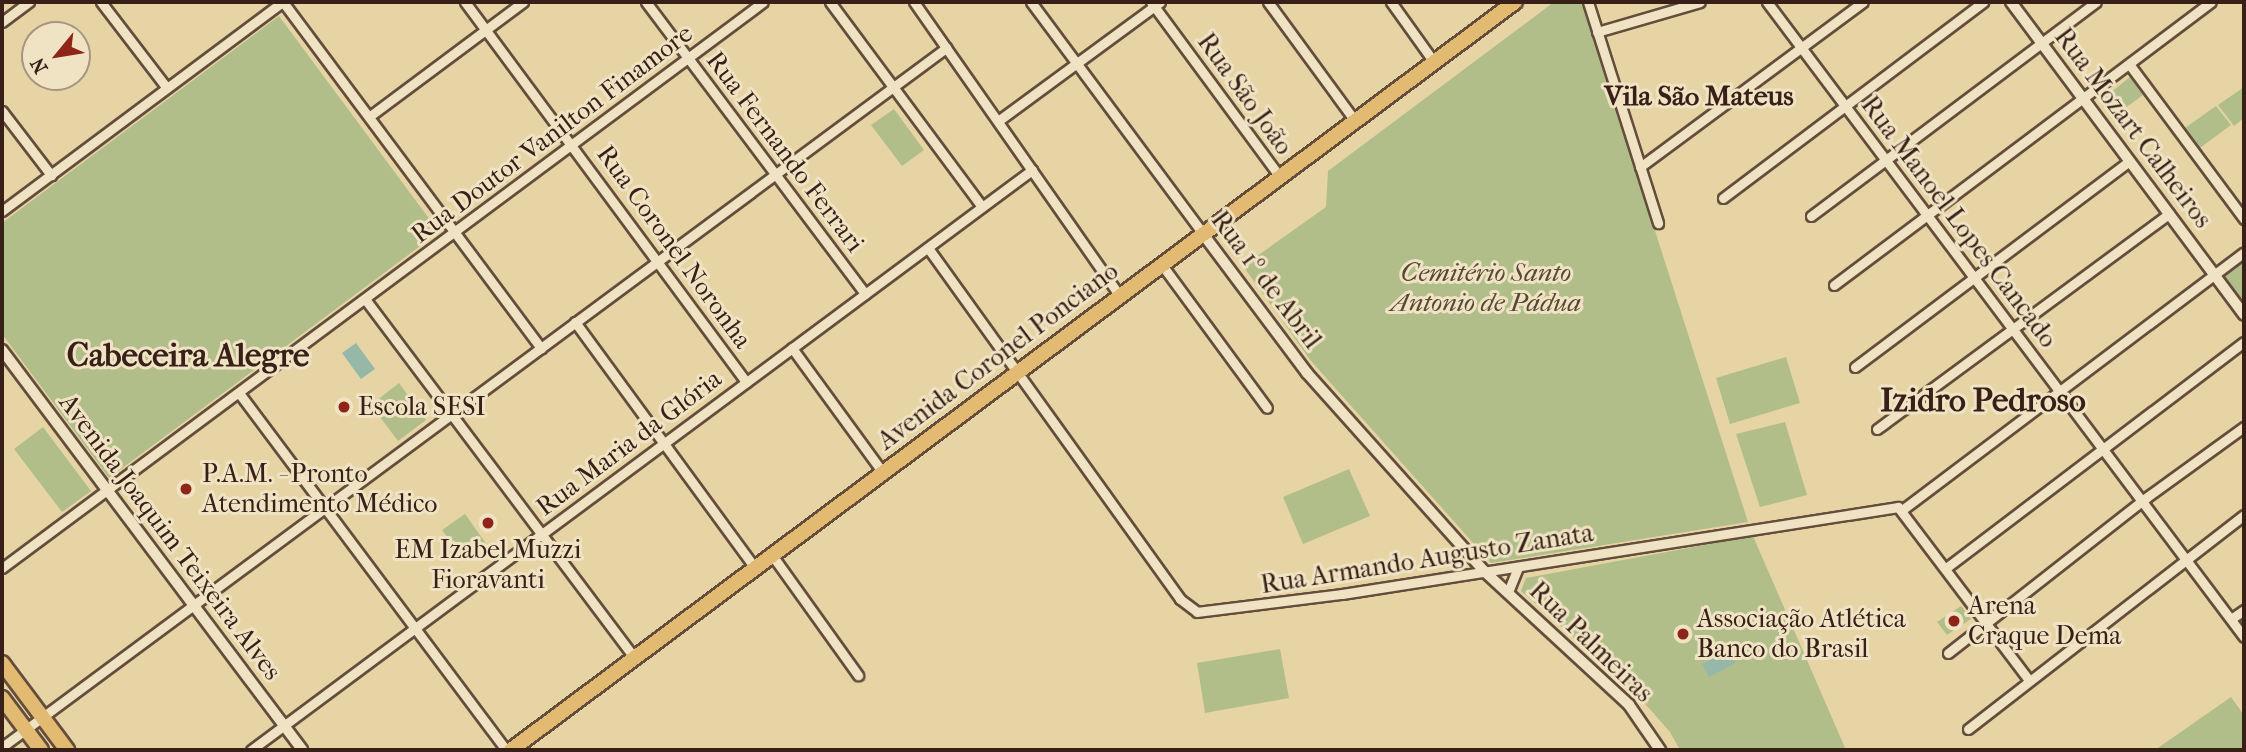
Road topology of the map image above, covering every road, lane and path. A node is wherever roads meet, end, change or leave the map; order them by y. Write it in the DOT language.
graph roads {
  1 [pos="29,2"];
  2 [pos="102,2"];
  3 [pos="282,2"];
  4 [pos="465,2"];
  5 [pos="523,2"];
  6 [pos="646,2"];
  7 [pos="763,2"];
  8 [pos="830,2"];
  9 [pos="914,2"];
  10 [pos="1031,2"];
  11 [pos="1268,2"];
  12 [pos="1391,2"];
  13 [pos="1515,2"];
  14 [pos="1588,2"];
  15 [pos="1700,2"];
  16 [pos="1767,2"];
  17 [pos="1863,2"];
  18 [pos="1983,2"];
  19 [pos="2011,2"];
  20 [pos="2096,2"];
  21 [pos="2211,2"];
  22 [pos="1155,3"];
  23 [pos="2,22"];
  24 [pos="486,29"];
  25 [pos="1597,32"];
  26 [pos="2042,43"];
  27 [pos="946,48"];
  28 [pos="1801,48"];
  29 [pos="689,58"];
  30 [pos="1434,62"];
  31 [pos="1076,63"];
  32 [pos="2129,64"];
  33 [pos="893,87"];
  34 [pos="167,88"];
  35 [pos="2083,98"];
  36 [pos="1845,106"];
  37 [pos="2,111"];
  38 [pos="370,116"];
  39 [pos="998,121"];
  40 [pos="1355,121"];
  41 [pos="573,144"];
  42 [pos="2129,160"];
  43 [pos="1887,162"];
  44 [pos="1640,167"];
  45 [pos="1032,170"];
  46 [pos="776,174"];
  47 [pos="51,175"];
  48 [pos="1280,177"];
  49 [pos="1723,198"];
  50 [pos="982,207"];
  51 [pos="2,211"];
  52 [pos="2169,214"];
  53 [pos="1927,215"];
  54 [pos="1811,216"];
  55 [pos="2244,219"];
  56 [pos="1657,223"];
  57 [pos="455,232"];
  58 [pos="1203,234"];
  59 [pos="928,248"];
  60 [pos="2244,252"];
  61 [pos="659,260"];
  62 [pos="1162,265"];
  63 [pos="2214,275"];
  64 [pos="1974,277"];
  65 [pos="1834,285"];
  66 [pos="865,294"];
  67 [pos="1120,296"];
  68 [pos="365,299"];
  69 [pos="2244,316"];
  70 [pos="575,322"];
  71 [pos="2012,329"];
  72 [pos="2244,342"];
  73 [pos="541,348"];
  74 [pos="792,348"];
  75 [pos="2,351"];
  76 [pos="1855,367"];
  77 [pos="1016,373"];
  78 [pos="746,382"];
  79 [pos="2061,391"];
  80 [pos="239,393"];
  81 [pos="1266,408"];
  82 [pos="451,415"];
  83 [pos="2244,427"];
  84 [pos="1878,429"];
  85 [pos="663,444"];
  86 [pos="2101,446"];
  87 [pos="883,472"];
  88 [pos="107,490"];
  89 [pos="2143,500"];
  90 [pos="324,509"];
  91 [pos="1902,510"];
  92 [pos="2244,515"];
  93 [pos="541,535"];
  94 [pos="772,555"];
  95 [pos="2187,559"];
  96 [pos="1518,567"];
  97 [pos="2,568"];
  98 [pos="755,568"];
  99 [pos="1946,568"];
  100 [pos="1484,571"];
  101 [pos="1508,592"];
  102 [pos="194,605"];
  103 [pos="2244,610"];
  104 [pos="2231,620"];
  105 [pos="1986,623"];
  106 [pos="413,630"];
  107 [pos="2244,637"];
  108 [pos="1948,653"];
  109 [pos="635,658"];
  110 [pos="2,663"];
  111 [pos="858,675"];
  112 [pos="2028,679"];
  113 [pos="2,698"];
  114 [pos="43,717"];
  115 [pos="284,726"];
  116 [pos="1968,729"];
  117 [pos="26,730"];
  118 [pos="2,747"];
  119 [pos="41,750"];
  120 [pos="67,750"];
  121 [pos="251,750"];
  122 [pos="303,750"];
  123 [pos="506,750"];
  124 [pos="511,750"];
  125 [pos="1660,750"];
  1 -- 23 [label="street"];
  2 -- 34 [label="street"];
  3 -- 34 [label="street"];
  3 -- 38 [label="street"];
  4 -- 24 [label="street, Rua Coronel Noronha"];
  5 -- 24 [label="street"];
  6 -- 29 [label="street, Rua Fernando Ferrari"];
  7 -- 29 [label="street, Rua Doutor Vanilton Finamore"];
  8 -- 33 [label="street"];
  9 -- 27 [label="street"];
  10 -- 31 [label="street, Rua 1º de Abril"];
  11 -- 40 [label="street"];
  12 -- 30 [label="street"];
  13 -- 30 [label="main road, Avenida Coronel Ponciano"];
  14 -- 25 [label="street"];
  15 -- 25 [label="street"];
  16 -- 28 [label="street, Rua Manoel Lopes Cancado"];
  17 -- 28 [label="street"];
  18 -- 36 [label="street"];
  19 -- 26 [label="street, Rua Mozart Calheiros"];
  20 -- 26 [label="street"];
  21 -- 32 [label="street"];
  22 -- 31 [label="street"];
  22 -- 48 [label="street, Rua São João"];
  24 -- 38 [label="street"];
  24 -- 41 [label="street, Rua Coronel Noronha"];
  25 -- 44 [label="street"];
  26 -- 35 [label="street, Rua Mozart Calheiros"];
  26 -- 43 [label="street"];
  27 -- 33 [label="street"];
  27 -- 39 [label="street"];
  28 -- 36 [label="street, Rua Manoel Lopes Cancado"];
  28 -- 44 [label="street"];
  29 -- 41 [label="street, Rua Doutor Vanilton Finamore"];
  29 -- 46 [label="street, Rua Fernando Ferrari"];
  30 -- 40 [label="main road, Avenida Coronel Ponciano"];
  31 -- 39 [label="street"];
  31 -- 58 [label="street, Rua 1º de Abril"];
  32 -- 35 [label="street"];
  32 -- 55 [label="street"];
  33 -- 46 [label="street"];
  33 -- 50 [label="street"];
  34 -- 47 [label="street"];
  35 -- 42 [label="street, Rua Mozart Calheiros"];
  35 -- 53 [label="street"];
  36 -- 43 [label="street, Rua Manoel Lopes Cancado"];
  36 -- 49 [label="street"];
  37 -- 47 [label="street"];
  38 -- 57 [label="street"];
  39 -- 45 [label="street"];
  40 -- 48 [label="main road, Avenida Coronel Ponciano"];
  41 -- 57 [label="street, Rua Doutor Vanilton Finamore"];
  41 -- 61 [label="street, Rua Coronel Noronha"];
  42 -- 52 [label="street, Rua Mozart Calheiros"];
  42 -- 64 [label="street"];
  43 -- 53 [label="street, Rua Manoel Lopes Cancado"];
  43 -- 54 [label="street"];
  44 -- 56 [label="street"];
  45 -- 50 [label="street, Rua Maria da Glória"];
  45 -- 67 [label="street"];
  46 -- 61 [label="street"];
  46 -- 66 [label="street, Rua Fernando Ferrari"];
  47 -- 51 [label="street"];
  48 -- 58 [label="main road, Avenida Coronel Ponciano"];
  50 -- 59 [label="street, Rua Maria da Glória"];
  52 -- 63 [label="street, Rua Mozart Calheiros"];
  52 -- 71 [label="street"];
  53 -- 64 [label="street, Rua Manoel Lopes Cancado"];
  53 -- 65 [label="street"];
  57 -- 68 [label="street, Rua Doutor Vanilton Finamore"];
  57 -- 73 [label="street"];
  58 -- 62 [label="main road, Avenida Coronel Ponciano"];
  58 -- 100 [label="street, Rua 1º de Abril"];
  59 -- 66 [label="street, Rua Maria da Glória"];
  59 -- 77 [label="street, Rua Armando Augusto Zanata"];
  60 -- 63 [label="street"];
  61 -- 70 [label="street"];
  61 -- 78 [label="street, Rua Coronel Noronha"];
  62 -- 67 [label="main road, Avenida Coronel Ponciano"];
  62 -- 81 [label="street"];
  63 -- 69 [label="street, Rua Mozart Calheiros"];
  63 -- 79 [label="street"];
  64 -- 71 [label="street, Rua Manoel Lopes Cancado"];
  64 -- 76 [label="street"];
  66 -- 74 [label="street, Rua Maria da Glória"];
  67 -- 77 [label="main road, Avenida Coronel Ponciano"];
  68 -- 80 [label="street, Rua Doutor Vanilton Finamore"];
  68 -- 82 [label="street"];
  70 -- 73 [label="street"];
  70 -- 85 [label="street"];
  71 -- 79 [label="street, Rua Manoel Lopes Cancado"];
  71 -- 84 [label="street"];
  72 -- 86 [label="street"];
  73 -- 82 [label="street"];
  74 -- 78 [label="street, Rua Maria da Glória"];
  74 -- 87 [label="street, Rua Coronel Noronha"];
  75 -- 88 [label="street, Avenida Joaquim Teixeira Alves"];
  77 -- 87 [label="main road, Avenida Coronel Ponciano"];
  77 -- 100 [label="street, Rua Armando Augusto Zanata"];
  78 -- 85 [label="street, Rua Maria da Glória"];
  79 -- 86 [label="street, Rua Manoel Lopes Cancado"];
  79 -- 91 [label="street"];
  80 -- 88 [label="street, Rua Doutor Vanilton Finamore"];
  80 -- 90 [label="street"];
  82 -- 90 [label="street"];
  82 -- 93 [label="street"];
  83 -- 89 [label="street"];
  85 -- 93 [label="street, Rua Maria da Glória"];
  85 -- 98 [label="street"];
  86 -- 89 [label="street, Rua Manoel Lopes Cancado"];
  86 -- 99 [label="street"];
  87 -- 94 [label="main road, Avenida Coronel Ponciano"];
  88 -- 97 [label="street, Rua Doutor Vanilton Finamore"];
  88 -- 102 [label="street, Avenida Joaquim Teixeira Alves"];
  89 -- 95 [label="street, Rua Manoel Lopes Cancado"];
  89 -- 105 [label="street"];
  90 -- 102 [label="street"];
  90 -- 106 [label="street"];
  91 -- 96 [label="street, Rua Armando Augusto Zanata"];
  91 -- 99 [label="street"];
  92 -- 95 [label="street"];
  93 -- 106 [label="street, Rua Maria da Glória"];
  93 -- 109 [label="street"];
  94 -- 98 [label="main road, Avenida Coronel Ponciano"];
  94 -- 111 [label="street"];
  95 -- 104 [label="street, Rua Manoel Lopes Cancado"];
  95 -- 112 [label="street"];
  96 -- 100 [label="street, Rua Armando Augusto Zanata"];
  96 -- 101 [label="street"];
  98 -- 109 [label="main road, Avenida Coronel Ponciano"];
  99 -- 105 [label="street"];
  100 -- 101 [label="street, Rua Palmeiras"];
  101 -- 125 [label="street, Rua Palmeiras"];
  102 -- 114 [label="street"];
  102 -- 115 [label="street, Avenida Joaquim Teixeira Alves"];
  103 -- 104 [label="street"];
  104 -- 107 [label="street, Rua Manoel Lopes Cancado"];
  105 -- 108 [label="street"];
  105 -- 112 [label="street"];
  106 -- 115 [label="street, Rua Maria da Glória"];
  106 -- 123 [label="street"];
  109 -- 124 [label="main road, Avenida Coronel Ponciano"];
  110 -- 114 [label="main road"];
  112 -- 116 [label="street"];
  113 -- 117 [label="main road"];
  114 -- 117 [label="street"];
  114 -- 120 [label="main road"];
  115 -- 121 [label="street, Rua Maria da Glória"];
  115 -- 122 [label="street, Avenida Joaquim Teixeira Alves"];
  117 -- 118 [label="street"];
  117 -- 119 [label="main road"];
}
